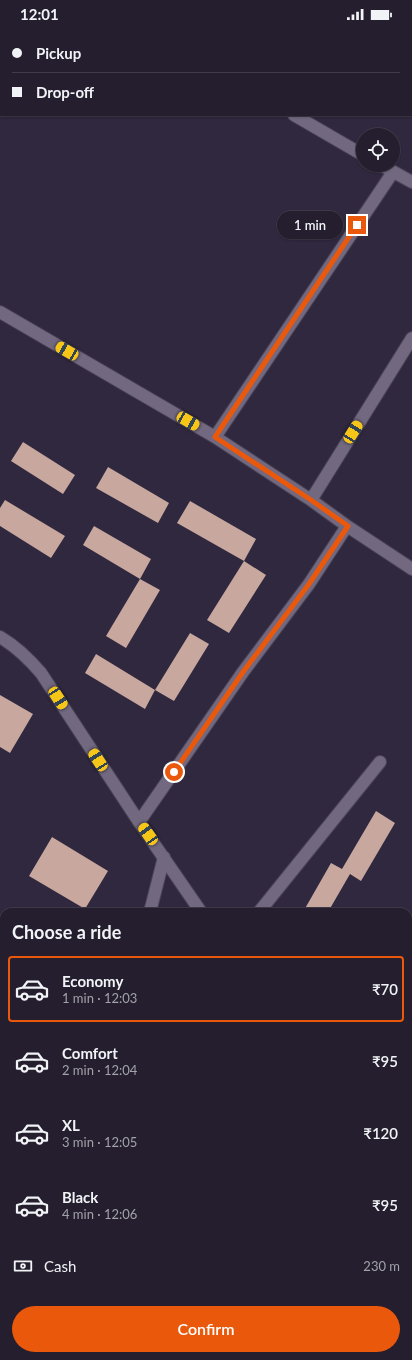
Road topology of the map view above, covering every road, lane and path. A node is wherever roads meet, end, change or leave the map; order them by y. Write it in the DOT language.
graph roads {
  1 [pos="296,116"];
  2 [pos="356,151"];
  3 [pos="393,172"];
  4 [pos="412,182"];
  5 [pos="0,312"];
  6 [pos="412,338"];
  7 [pos="215,437"];
  8 [pos="311,500"];
  9 [pos="348,526"];
  10 [pos="412,569"];
  11 [pos="0,637"];
  12 [pos="380,762"];
  13 [pos="139,822"];
  14 [pos="164,857"];
  15 [pos="151,908"];
  16 [pos="197,908"];
  17 [pos="262,908"];
  1 -- 2 [label="street"];
  3 -- 4 [label="street"];
  3 -- 7 [label="street"];
  5 -- 7 [label="street"];
  6 -- 8 [label="street"];
  7 -- 8 [label="street"];
  8 -- 9 [label="street"];
  9 -- 10 [label="street"];
  9 -- 13 [label="street"];
  11 -- 13 [label="street"];
  12 -- 17 [label="street"];
  13 -- 14 [label="street"];
  14 -- 15 [label="street"];
  14 -- 16 [label="street"];
}
